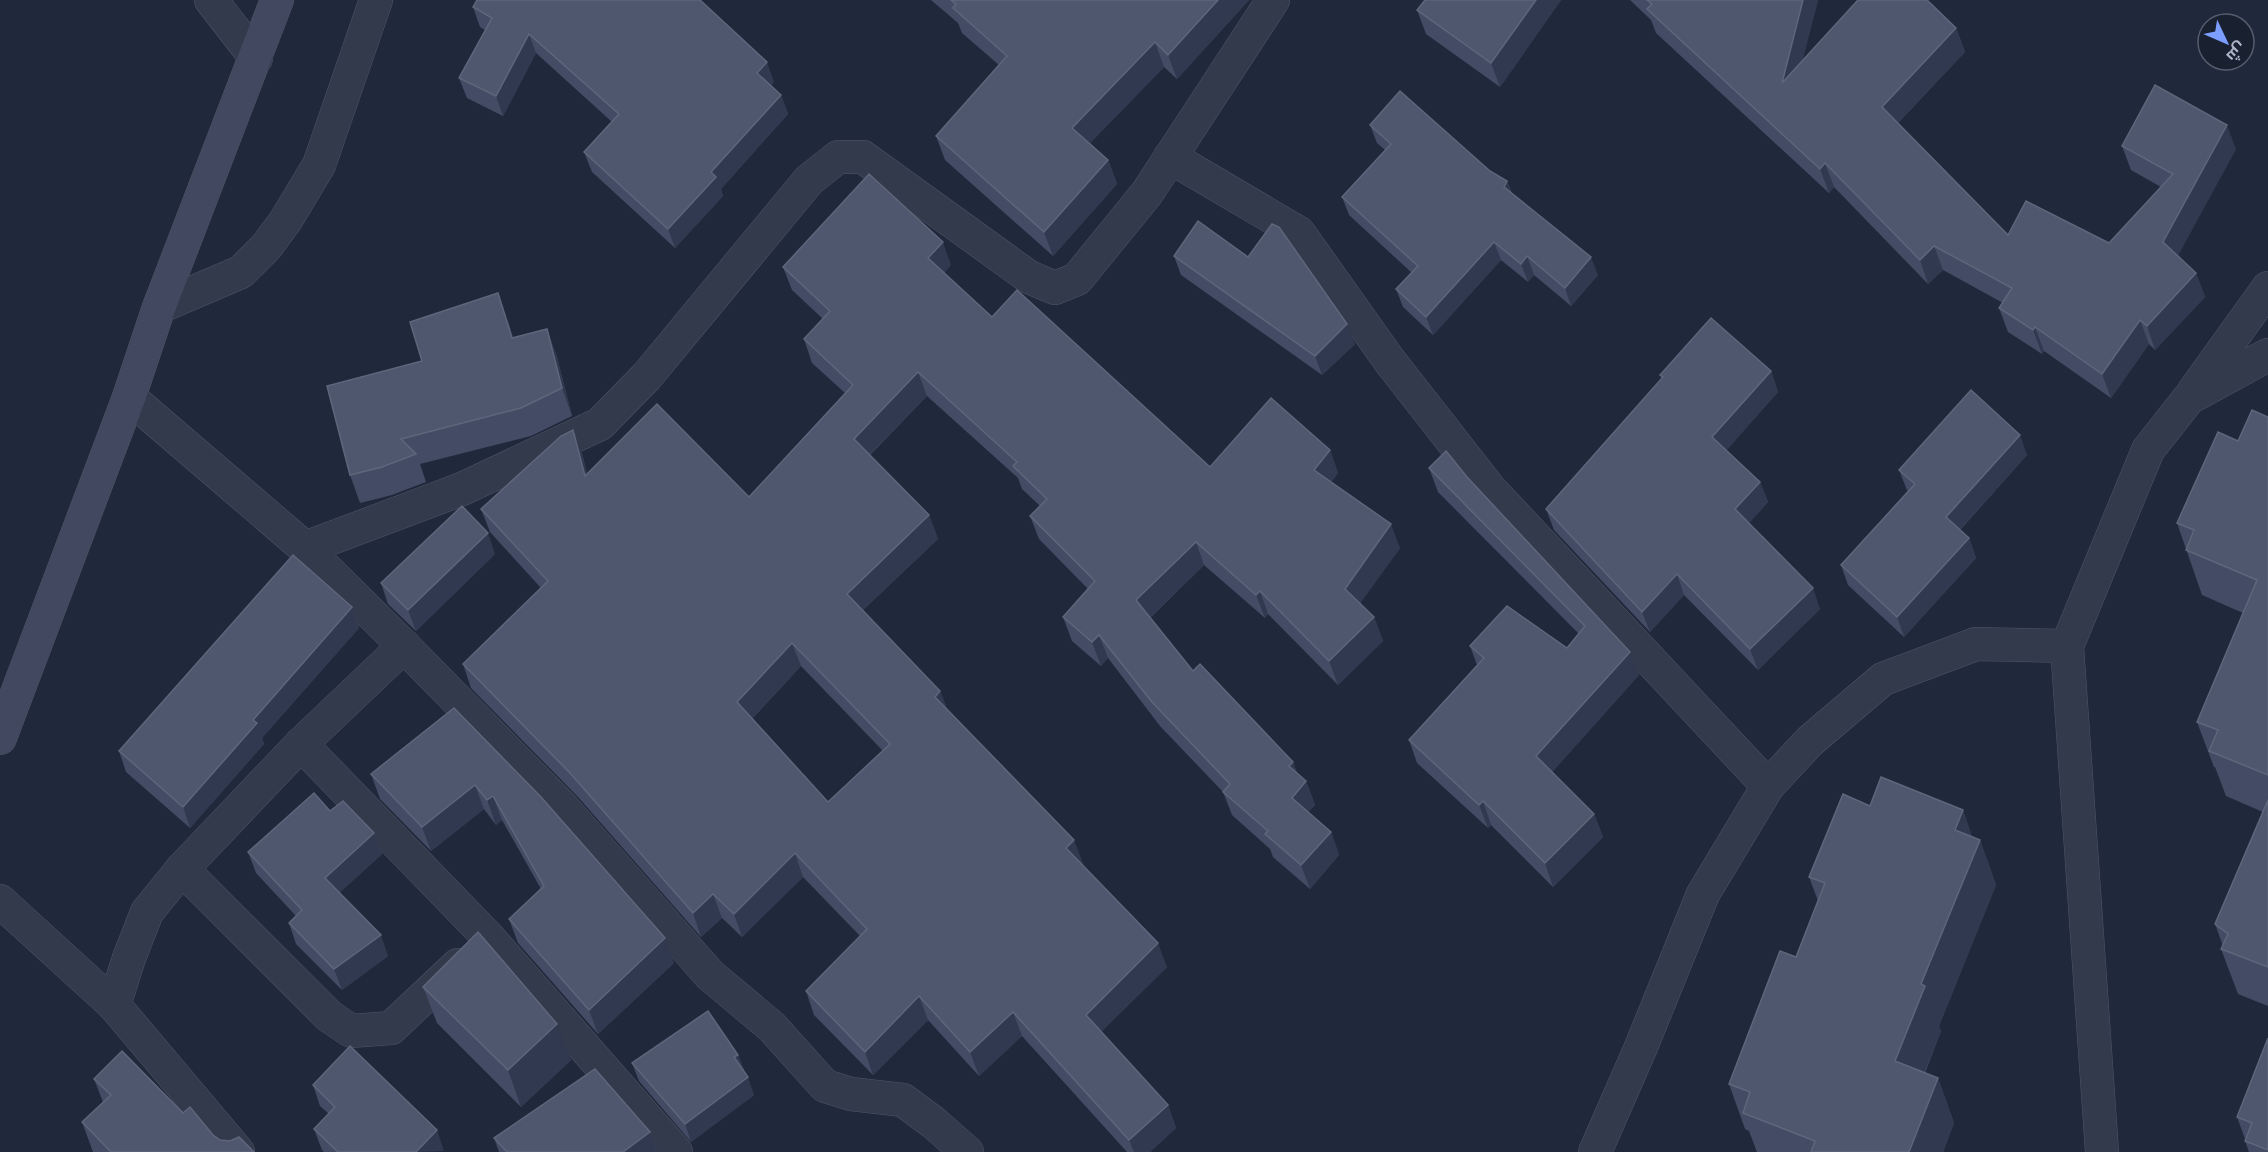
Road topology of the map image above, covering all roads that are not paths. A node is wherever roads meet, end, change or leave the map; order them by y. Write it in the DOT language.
graph roads {
  1 [pos="212,0"];
  2 [pos="277,0"];
  3 [pos="376,0"];
  4 [pos="1273,0"];
  5 [pos="256,58"];
  6 [pos="1170,157"];
  7 [pos="2268,288"];
  8 [pos="159,308"];
  9 [pos="2268,355"];
  10 [pos="129,397"];
  11 [pos="2189,398"];
  12 [pos="305,548"];
  13 [pos="404,646"];
  14 [pos="2067,646"];
  15 [pos="0,738"];
  16 [pos="301,744"];
  17 [pos="1768,786"];
  18 [pos="182,869"];
  19 [pos="0,901"];
  20 [pos="488,937"];
  21 [pos="114,1005"];
  22 [pos="238,1152"];
  23 [pos="676,1152"];
  24 [pos="967,1152"];
  25 [pos="1595,1152"];
  26 [pos="2102,1152"];
  1 -- 5 [label="street"];
  2 -- 5 [label="main road"];
  3 -- 8 [label="street"];
  4 -- 6 [label="street"];
  5 -- 8 [label="main road"];
  6 -- 12 [label="street"];
  6 -- 17 [label="street"];
  7 -- 11 [label="street"];
  8 -- 10 [label="main road"];
  9 -- 11 [label="street"];
  10 -- 12 [label="street"];
  10 -- 15 [label="main road"];
  11 -- 14 [label="street"];
  12 -- 13 [label="street"];
  13 -- 16 [label="street"];
  13 -- 24 [label="street"];
  14 -- 17 [label="street"];
  14 -- 26 [label="street"];
  16 -- 18 [label="street"];
  16 -- 20 [label="street"];
  17 -- 25 [label="street"];
  18 -- 20 [label="street"];
  18 -- 21 [label="street"];
  19 -- 21 [label="street"];
  20 -- 23 [label="street"];
  21 -- 22 [label="street"];
}
